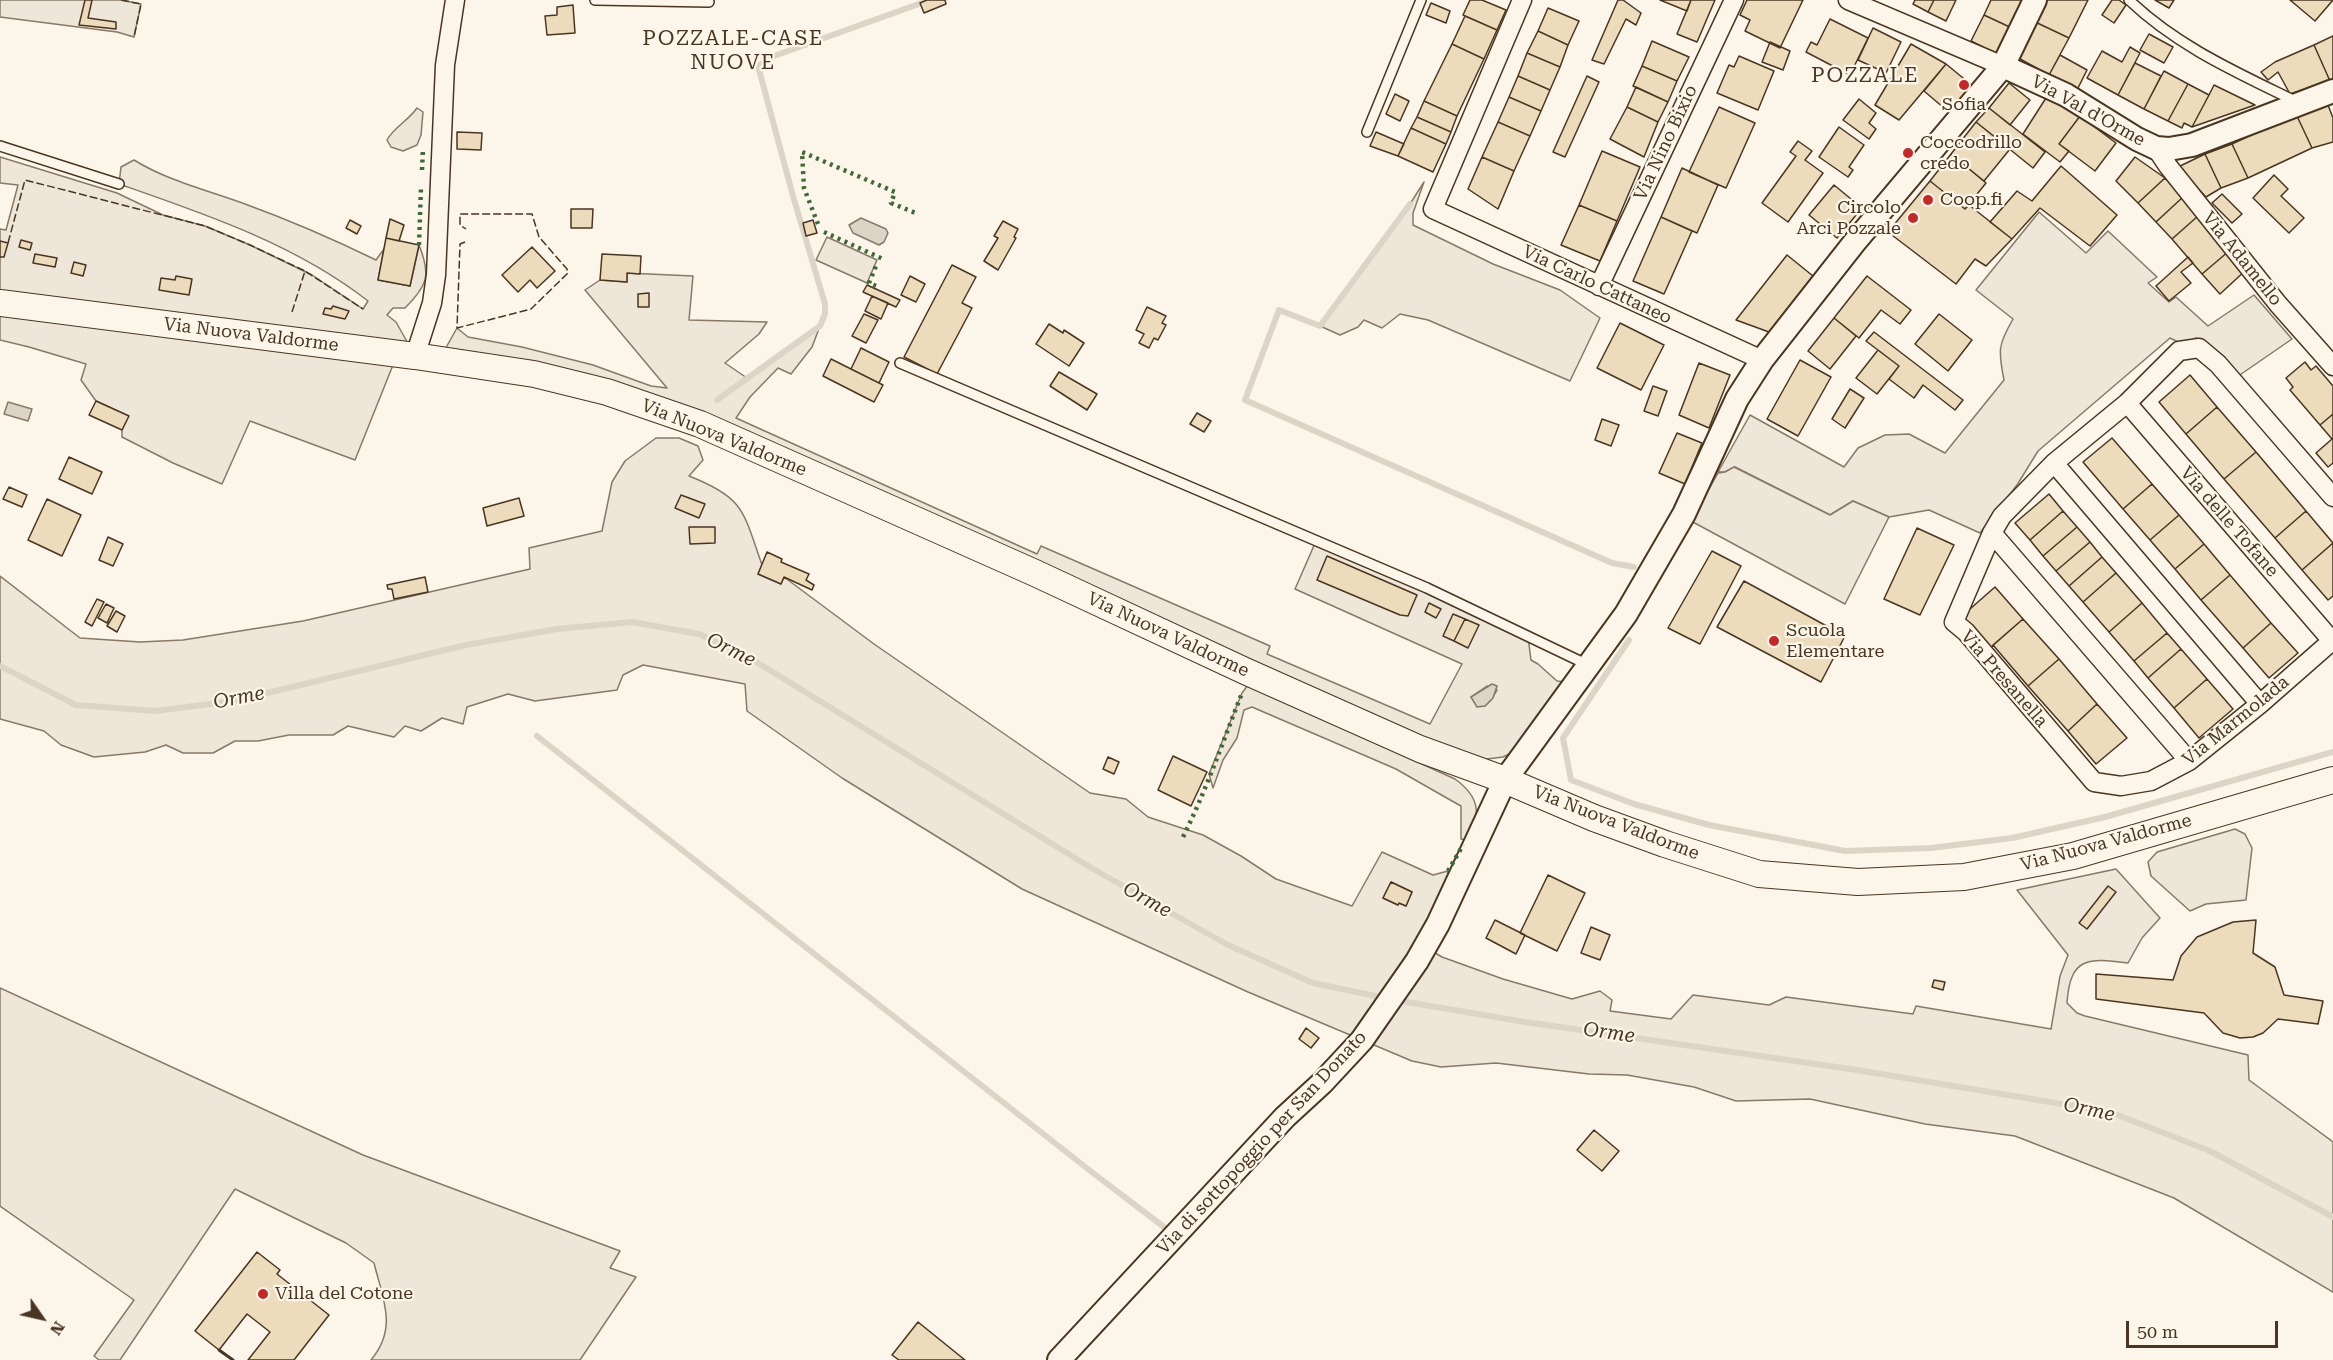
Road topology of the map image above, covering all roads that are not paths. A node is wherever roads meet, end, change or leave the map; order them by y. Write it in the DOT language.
graph roads {
  1 [pos="455,0"];
  2 [pos="595,0"];
  3 [pos="1421,0"];
  4 [pos="1522,0"];
  5 [pos="1734,0"];
  6 [pos="1848,0"];
  7 [pos="2035,0"];
  8 [pos="2129,0"];
  9 [pos="709,2"];
  10 [pos="2003,66"];
  11 [pos="2333,91"];
  12 [pos="2300,104"];
  13 [pos="1367,132"];
  14 [pos="0,146"];
  15 [pos="2156,148"];
  16 [pos="119,184"];
  17 [pos="1599,286"];
  18 [pos="0,303"];
  19 [pos="415,356"];
  20 [pos="1762,360"];
  21 [pos="900,363"];
  22 [pos="2333,366"];
  23 [pos="2127,404"];
  24 [pos="2054,463"];
  25 [pos="2333,497"];
  26 [pos="1992,533"];
  27 [pos="2332,641"];
  28 [pos="1588,665"];
  29 [pos="2260,704"];
  30 [pos="2189,761"];
  31 [pos="1505,780"];
  32 [pos="2333,780"];
  33 [pos="2094,782"];
  34 [pos="1059,1360"];
  1 -- 19 [label="street"];
  2 -- 9 [label="lane"];
  3 -- 13 [label="lane"];
  4 -- 17 [label="street, Via Carlo Cattaneo"];
  5 -- 17 [label="street, Via Nino Bixio"];
  6 -- 10 [label="street, Via Val d'Orme"];
  7 -- 10 [label="street"];
  8 -- 12 [label="lane"];
  10 -- 15 [label="street, Via Val d'Orme"];
  10 -- 20 [label="street"];
  11 -- 12 [label="street, Via Val d'Orme"];
  12 -- 15 [label="street, Via Val d'Orme"];
  14 -- 16 [label="lane"];
  15 -- 22 [label="street, Via Adamello"];
  17 -- 20 [label="street, Via Carlo Cattaneo"];
  18 -- 19 [label="main road, Via Nuova Valdorme"];
  19 -- 31 [label="main road, Via Nuova Valdorme"];
  20 -- 28 [label="street"];
  21 -- 28 [label="lane"];
  23 -- 24 [label="street"];
  23 -- 25 [label="street"];
  23 -- 27 [label="street, Via delle Tofane"];
  24 -- 26 [label="street, Via Presanella"];
  24 -- 29 [label="street"];
  26 -- 30 [label="street"];
  26 -- 33 [label="street, Via Presanella"];
  27 -- 29 [label="street, Via Marmolada"];
  28 -- 31 [label="street"];
  29 -- 30 [label="street, Via Marmolada"];
  30 -- 33 [label="street, Via Marmolada"];
  31 -- 32 [label="main road, Via Nuova Valdorme"];
  31 -- 34 [label="street, Via di sottopoggio per San Donato"];
}
